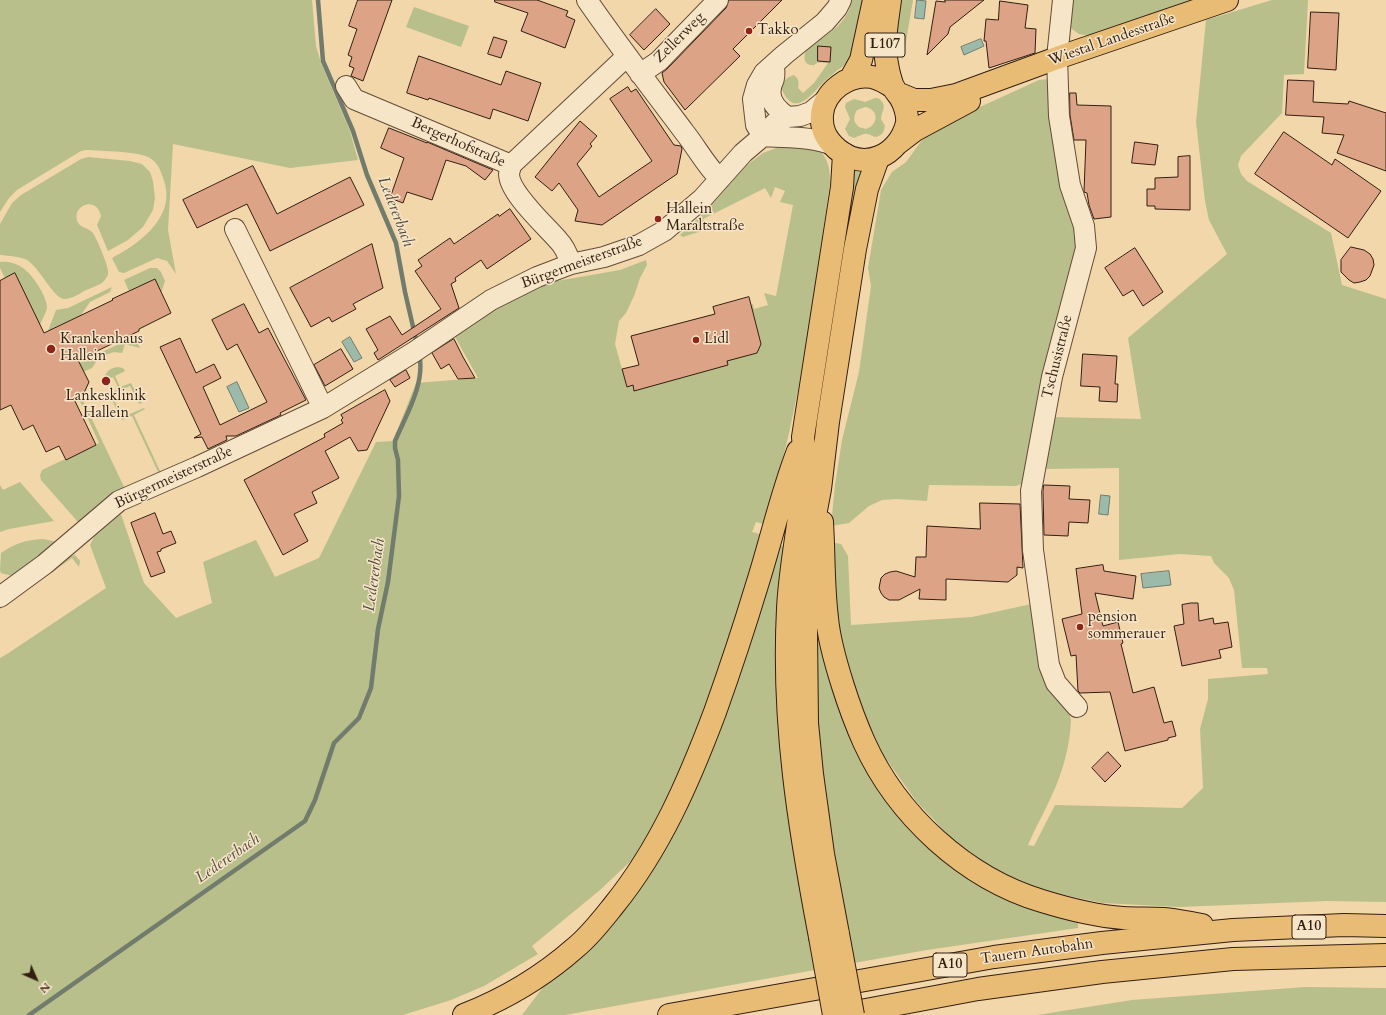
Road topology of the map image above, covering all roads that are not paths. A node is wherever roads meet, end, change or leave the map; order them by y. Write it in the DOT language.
graph roads {
  1 [pos="587,0"];
  2 [pos="718,0"];
  3 [pos="841,0"];
  4 [pos="874,0"];
  5 [pos="890,0"];
  6 [pos="1063,0"];
  7 [pos="1227,0"];
  8 [pos="626,56"];
  9 [pos="1050,61"];
  10 [pos="774,65"];
  11 [pos="640,74"];
  12 [pos="851,78"];
  13 [pos="346,86"];
  14 [pos="896,91"];
  15 [pos="828,98"];
  16 [pos="788,117"];
  17 [pos="763,136"];
  18 [pos="898,143"];
  19 [pos="838,150"];
  20 [pos="878,158"];
  21 [pos="512,165"];
  22 [pos="720,179"];
  23 [pos="235,229"];
  24 [pos="571,264"];
  25 [pos="323,408"];
  26 [pos="803,437"];
  27 [pos="820,489"];
  28 [pos="0,597"];
  29 [pos="1077,707"];
  30 [pos="1386,926"];
  31 [pos="1232,930"];
  32 [pos="829,936"];
  33 [pos="1386,955"];
  34 [pos="464,1015"];
  35 [pos="669,1015"];
  36 [pos="834,1015"];
  37 [pos="839,1015"];
  38 [pos="853,1015"];
  1 -- 8 [label="street"];
  2 -- 11 [label="street, Zellerweg"];
  3 -- 10 [label="street"];
  4 -- 12 [label="main road, L107"];
  5 -- 14 [label="main road, L107"];
  6 -- 9 [label="street, Tschusistraße"];
  7 -- 9 [label="main road, Wiestal Landesstraße / L107"];
  8 -- 11 [label="street"];
  8 -- 21 [label="street"];
  9 -- 14 [label="main road, Wiestal Landesstraße / L107"];
  9 -- 18 [label="main road, Wiestal Landesstraße / L107"];
  9 -- 29 [label="street, Tschusistraße"];
  10 -- 16 [label="street"];
  10 -- 17 [label="street"];
  11 -- 22 [label="street"];
  12 -- 14 [label="main road, L107"];
  12 -- 15 [label="main road, L107"];
  13 -- 21 [label="street, Bergerhofstraße"];
  14 -- 18 [label="main road, L107"];
  15 -- 16 [label="street"];
  15 -- 19 [label="main road, L107"];
  16 -- 17 [label="street, Bürgermeisterstraße"];
  17 -- 19 [label="street"];
  17 -- 22 [label="street, Bürgermeisterstraße"];
  18 -- 20 [label="main road, L107"];
  19 -- 20 [label="main road, L107"];
  19 -- 26 [label="main road"];
  20 -- 27 [label="main road"];
  21 -- 24 [label="street, Bergerhofstraße"];
  22 -- 24 [label="street, Bürgermeisterstraße"];
  23 -- 25 [label="street"];
  24 -- 25 [label="street, Bürgermeisterstraße"];
  25 -- 28 [label="street, Bürgermeisterstraße"];
  26 -- 32 [label="main road"];
  26 -- 34 [label="main road"];
  27 -- 31 [label="main road"];
  27 -- 32 [label="main road"];
  30 -- 31 [label="main road, Tauern Autobahn / A10"];
  31 -- 35 [label="main road, Tauern Autobahn / A10"];
  32 -- 36 [label="main road, bridge"];
  32 -- 38 [label="main road, bridge"];
  33 -- 37 [label="main road, Tauern Autobahn / A10"];
}
